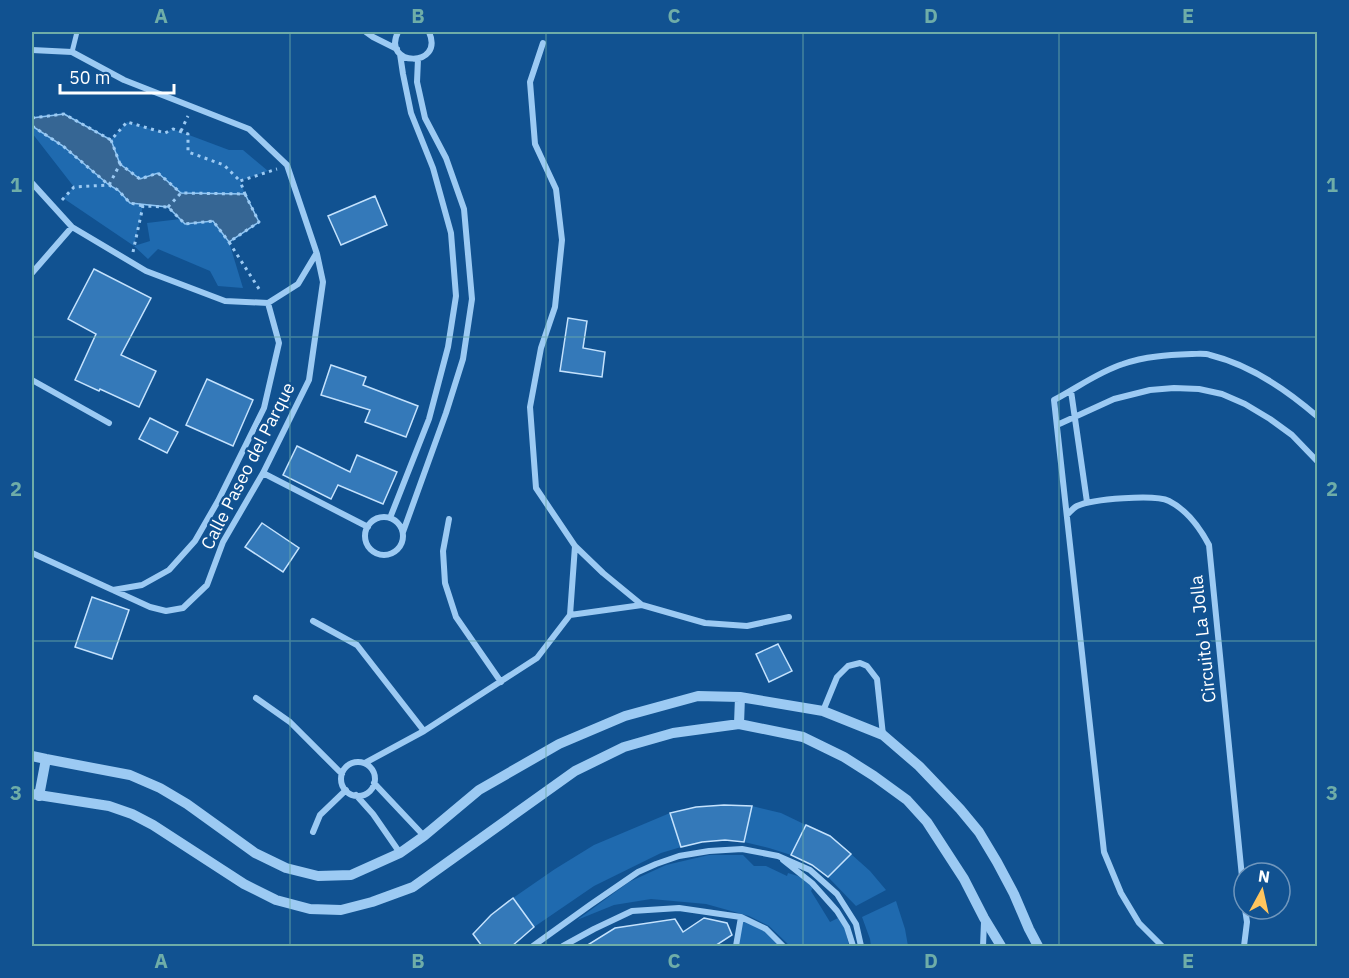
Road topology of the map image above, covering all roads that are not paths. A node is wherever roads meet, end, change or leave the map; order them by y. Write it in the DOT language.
graph roads {
  1 [pos="77,32"];
  2 [pos="366,32"];
  3 [pos="398,32"];
  4 [pos="429,32"];
  5 [pos="543,43"];
  6 [pos="32,50"];
  7 [pos="72,52"];
  8 [pos="398,52"];
  9 [pos="418,59"];
  10 [pos="32,183"];
  11 [pos="72,227"];
  12 [pos="317,254"];
  13 [pos="32,273"];
  14 [pos="268,303"];
  15 [pos="32,380"];
  16 [pos="1071,391"];
  17 [pos="1075,417"];
  18 [pos="1317,417"];
  19 [pos="109,423"];
  20 [pos="1057,425"];
  21 [pos="1317,462"];
  22 [pos="263,473"];
  23 [pos="1087,502"];
  24 [pos="1067,515"];
  25 [pos="390,518"];
  26 [pos="449,519"];
  27 [pos="368,526"];
  28 [pos="403,532"];
  29 [pos="575,546"];
  30 [pos="32,553"];
  31 [pos="113,590"];
  32 [pos="642,605"];
  33 [pos="570,615"];
  34 [pos="789,617"];
  35 [pos="314,621"];
  36 [pos="501,682"];
  37 [pos="740,697"];
  38 [pos="256,698"];
  39 [pos="823,711"];
  40 [pos="739,724"];
  41 [pos="424,731"];
  42 [pos="883,735"];
  43 [pos="32,756"];
  44 [pos="45,759"];
  45 [pos="365,763"];
  46 [pos="342,774"];
  47 [pos="374,783"];
  48 [pos="346,790"];
  49 [pos="35,795"];
  50 [pos="356,795"];
  51 [pos="313,832"];
  52 [pos="424,836"];
  53 [pos="400,853"];
  54 [pos="778,856"];
  55 [pos="1240,861"];
  56 [pos="741,917"];
  57 [pos="984,918"];
  58 [pos="1246,921"];
  59 [pos="533,946"];
  60 [pos="563,946"];
  61 [pos="735,946"];
  62 [pos="783,946"];
  63 [pos="853,946"];
  64 [pos="861,946"];
  65 [pos="983,946"];
  66 [pos="1001,946"];
  67 [pos="1038,946"];
  68 [pos="1162,946"];
  69 [pos="1244,946"];
  1 -- 7 [label="street"];
  2 -- 8 [label="street"];
  3 -- 8 [label="street"];
  4 -- 9 [label="street"];
  5 -- 29 [label="street"];
  6 -- 7 [label="street, Calle Paseo del Parque"];
  7 -- 12 [label="street, Calle Paseo del Parque"];
  8 -- 9 [label="street"];
  8 -- 25 [label="street"];
  9 -- 28 [label="street"];
  10 -- 11 [label="street"];
  11 -- 13 [label="street"];
  11 -- 14 [label="street"];
  12 -- 14 [label="street"];
  12 -- 22 [label="street, Calle Paseo del Parque"];
  14 -- 31 [label="street, Calle Paseo del Parque"];
  15 -- 19 [label="street"];
  16 -- 17 [label="street"];
  16 -- 18 [label="street"];
  16 -- 20 [label="street"];
  17 -- 20 [label="street"];
  17 -- 21 [label="street"];
  17 -- 23 [label="street"];
  20 -- 24 [label="street"];
  22 -- 27 [label="street"];
  22 -- 31 [label="street, Calle Paseo del Parque"];
  23 -- 24 [label="street, Circuito La Jolla"];
  23 -- 55 [label="street, Circuito La Jolla"];
  24 -- 68 [label="street"];
  25 -- 27 [label="street"];
  25 -- 28 [label="street"];
  26 -- 36 [label="street"];
  27 -- 28 [label="street"];
  29 -- 32 [label="street"];
  29 -- 33 [label="street"];
  30 -- 31 [label="street, Calle Paseo del Parque"];
  32 -- 33 [label="street"];
  32 -- 34 [label="street"];
  33 -- 36 [label="street"];
  35 -- 41 [label="street"];
  36 -- 41 [label="street"];
  37 -- 39 [label="street"];
  37 -- 40 [label="street"];
  37 -- 52 [label="street"];
  38 -- 46 [label="street"];
  39 -- 42 [label="street"];
  39 -- 42 [label="street"];
  40 -- 49 [label="street"];
  40 -- 57 [label="street"];
  41 -- 45 [label="street"];
  42 -- 67 [label="street"];
  43 -- 44 [label="street"];
  44 -- 49 [label="street"];
  44 -- 53 [label="street"];
  45 -- 46 [label="street"];
  45 -- 47 [label="street"];
  46 -- 48 [label="street"];
  47 -- 50 [label="street"];
  47 -- 52 [label="street"];
  48 -- 50 [label="street"];
  48 -- 51 [label="street"];
  50 -- 53 [label="street"];
  52 -- 53 [label="street"];
  54 -- 59 [label="street"];
  54 -- 63 [label="street"];
  54 -- 64 [label="street"];
  56 -- 60 [label="street"];
  56 -- 61 [label="street"];
  56 -- 62 [label="street"];
  57 -- 65 [label="street"];
  57 -- 66 [label="street"];
  58 -- 69 [label="street"];
}
